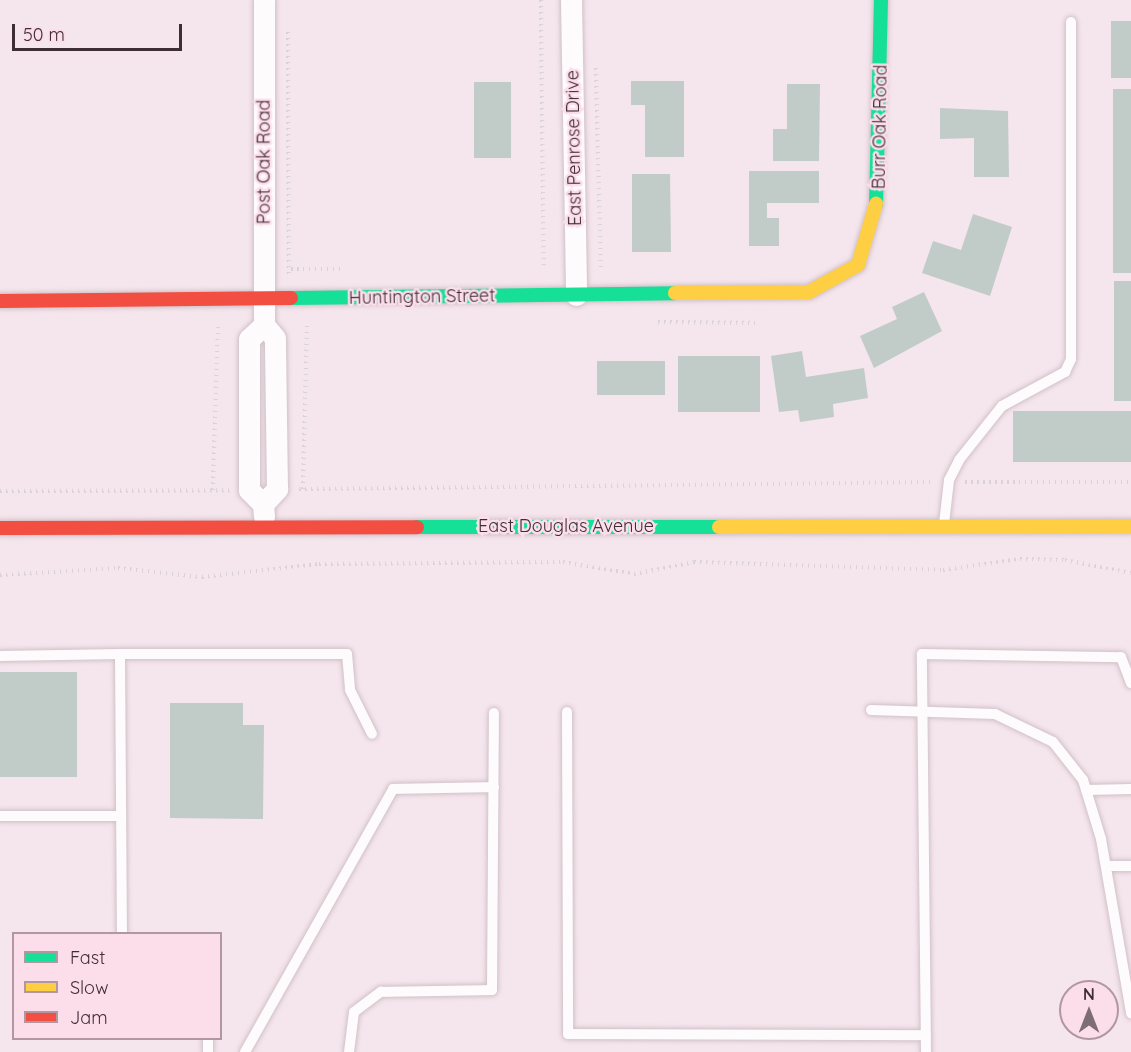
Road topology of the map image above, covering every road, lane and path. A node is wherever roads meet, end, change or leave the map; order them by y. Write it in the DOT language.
graph roads {
  1 [pos="264,0"];
  2 [pos="541,0"];
  3 [pos="571,0"];
  4 [pos="881,0"];
  5 [pos="1071,22"];
  6 [pos="288,23"];
  7 [pos="596,58"];
  8 [pos="544,268"];
  9 [pos="601,268"];
  10 [pos="839,276"];
  11 [pos="576,295"];
  12 [pos="297,298"];
  13 [pos="263,299"];
  14 [pos="0,301"];
  15 [pos="218,320"];
  16 [pos="948,482"];
  17 [pos="1131,482"];
  18 [pos="303,489"];
  19 [pos="213,490"];
  20 [pos="0,491"];
  21 [pos="263,495"];
  22 [pos="944,525"];
  23 [pos="1131,526"];
  24 [pos="264,527"];
  25 [pos="0,528"];
  26 [pos="1131,573"];
  27 [pos="0,575"];
  28 [pos="120,654"];
  29 [pos="0,656"];
  30 [pos="1131,683"];
  31 [pos="871,710"];
  32 [pos="567,712"];
  33 [pos="921,712"];
  34 [pos="494,713"];
  35 [pos="372,734"];
  36 [pos="494,787"];
  37 [pos="1131,789"];
  38 [pos="1086,790"];
  39 [pos="0,816"];
  40 [pos="121,816"];
  41 [pos="1106,866"];
  42 [pos="1131,866"];
  43 [pos="122,932"];
  44 [pos="1131,1013"];
  45 [pos="926,1035"];
  46 [pos="245,1052"];
  47 [pos="349,1052"];
  48 [pos="926,1052"];
  1 -- 13 [label="street, Post Oak Road"];
  2 -- 8 [label="path"];
  3 -- 11 [label="street, East Penrose Drive"];
  4 -- 10 [label="street, Burr Oak Road"];
  5 -- 16 [label="lane"];
  6 -- 12 [label="path"];
  7 -- 9 [label="path"];
  10 -- 11 [label="street, Huntington Street"];
  11 -- 12 [label="street, Huntington Street"];
  12 -- 13 [label="street, Huntington Street"];
  12 -- 18 [label="path"];
  13 -- 14 [label="street, Huntington Street"];
  13 -- 21 [label="street, Post Oak Road"];
  15 -- 19 [label="path"];
  16 -- 17 [label="path"];
  16 -- 18 [label="path"];
  16 -- 22 [label="lane"];
  18 -- 21 [label="path"];
  19 -- 20 [label="path"];
  19 -- 21 [label="path"];
  21 -- 24 [label="street, Post Oak Road"];
  22 -- 23 [label="street, East Douglas Avenue"];
  22 -- 24 [label="street, East Douglas Avenue"];
  24 -- 25 [label="street, East Douglas Avenue"];
  26 -- 27 [label="path"];
  28 -- 29 [label="lane"];
  28 -- 35 [label="lane"];
  28 -- 40 [label="lane"];
  30 -- 33 [label="lane"];
  31 -- 33 [label="lane"];
  32 -- 45 [label="lane"];
  33 -- 38 [label="lane"];
  33 -- 45 [label="lane"];
  34 -- 36 [label="lane"];
  36 -- 46 [label="lane"];
  36 -- 47 [label="lane"];
  37 -- 38 [label="lane"];
  38 -- 41 [label="lane"];
  39 -- 40 [label="lane"];
  40 -- 43 [label="lane"];
  41 -- 42 [label="lane"];
  41 -- 44 [label="lane"];
  45 -- 48 [label="lane"];
}
